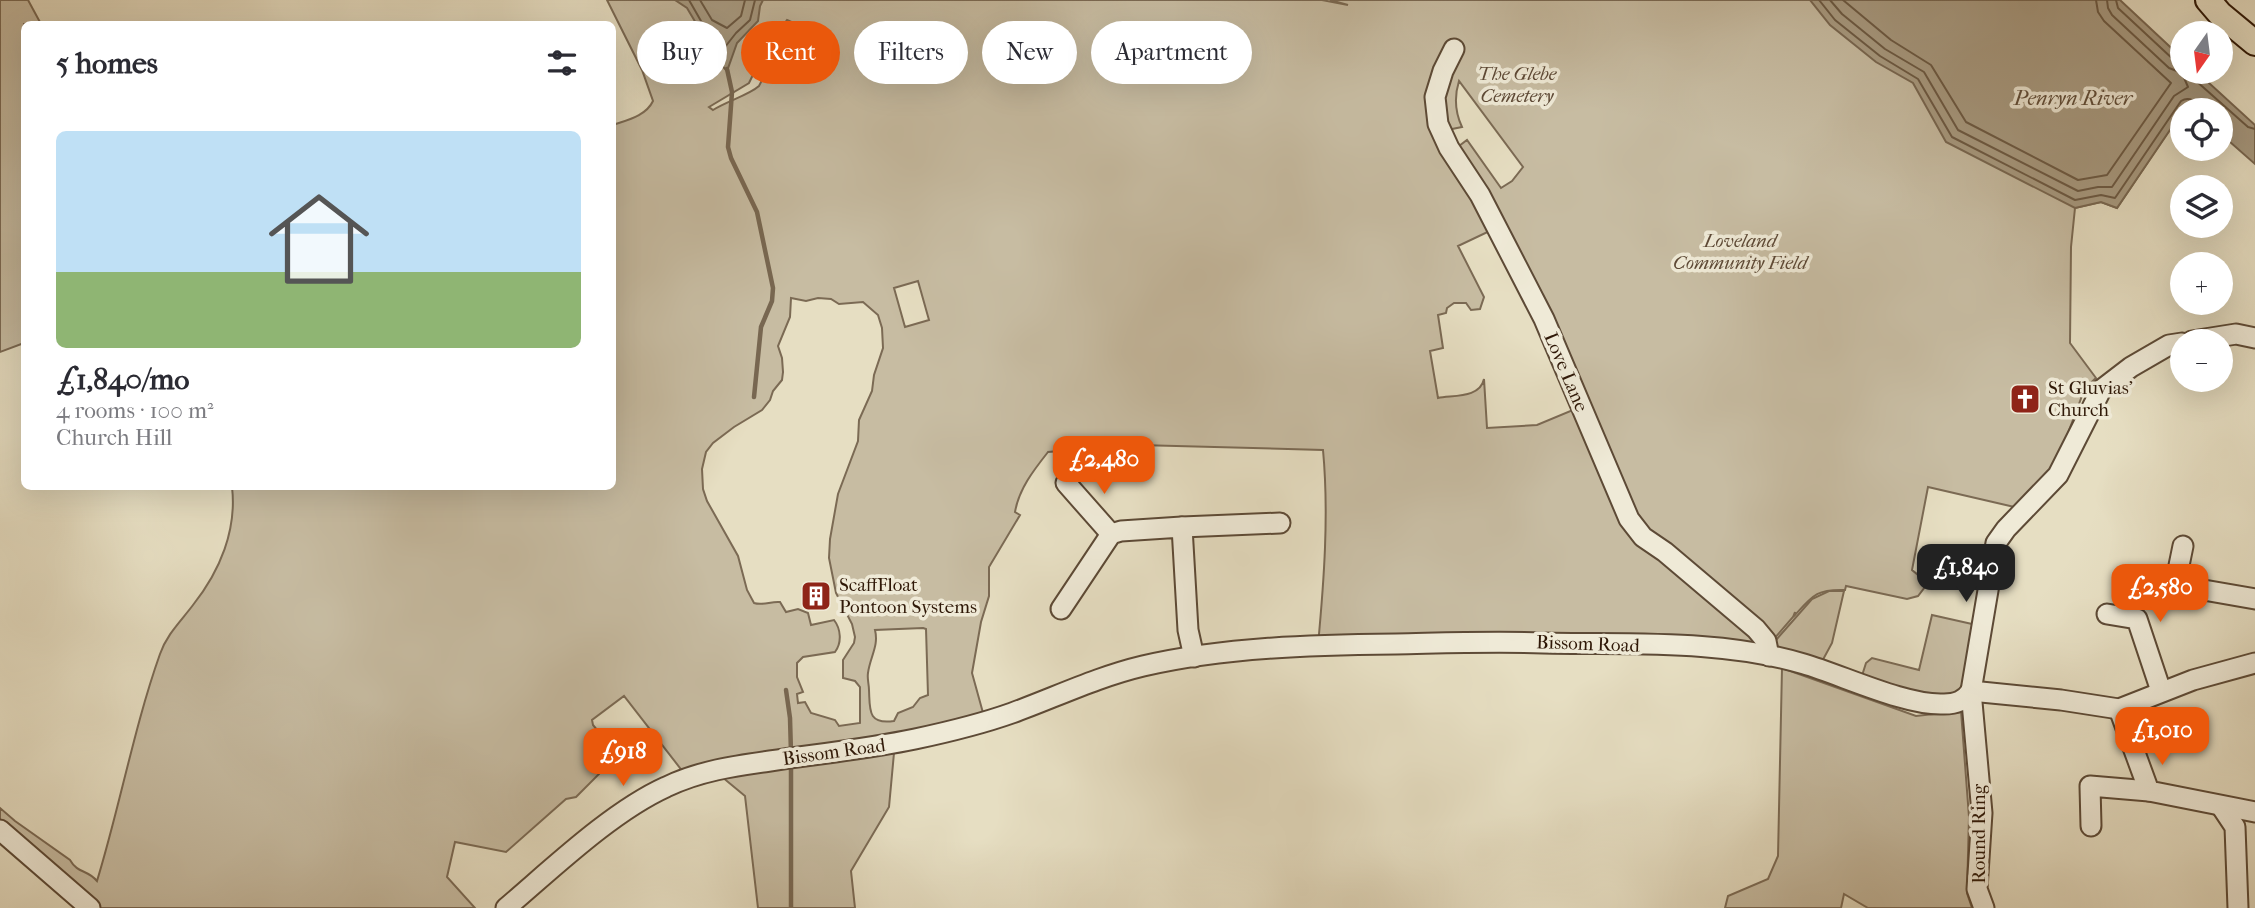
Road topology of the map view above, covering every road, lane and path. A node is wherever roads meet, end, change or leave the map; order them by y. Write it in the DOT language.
graph roads {
  1 [pos="2208,0"];
  2 [pos="2255,43"];
  3 [pos="1454,49"];
  4 [pos="2233,334"];
  5 [pos="2255,338"];
  6 [pos="2170,345"];
  7 [pos="1066,483"];
  8 [pos="1280,523"];
  9 [pos="1182,527"];
  10 [pos="1111,534"];
  11 [pos="2183,546"];
  12 [pos="2255,599"];
  13 [pos="1061,609"];
  14 [pos="2107,614"];
  15 [pos="1769,656"];
  16 [pos="1194,657"];
  17 [pos="2255,663"];
  18 [pos="1970,691"];
  19 [pos="2161,691"];
  20 [pos="2119,709"];
  21 [pos="2149,791"];
  22 [pos="2221,806"];
  23 [pos="2255,812"];
  24 [pos="2091,826"];
  25 [pos="0,830"];
  26 [pos="90,908"];
  27 [pos="506,908"];
  28 [pos="1984,908"];
  29 [pos="2238,908"];
  1 -- 2 [label="main road"];
  3 -- 15 [label="street, Love Lane"];
  4 -- 5 [label="street"];
  6 -- 18 [label="street, Round Ring"];
  7 -- 10 [label="street"];
  8 -- 9 [label="street"];
  9 -- 10 [label="street"];
  9 -- 16 [label="street"];
  10 -- 13 [label="street"];
  11 -- 12 [label="street"];
  14 -- 19 [label="street"];
  15 -- 16 [label="street, Bissom Road"];
  15 -- 18 [label="street, Bissom Road"];
  16 -- 27 [label="street, Bissom Road"];
  17 -- 19 [label="street"];
  18 -- 20 [label="street"];
  18 -- 28 [label="street, Round Ring"];
  19 -- 20 [label="street"];
  20 -- 21 [label="street"];
  21 -- 22 [label="street"];
  21 -- 24 [label="street"];
  22 -- 23 [label="street"];
  22 -- 29 [label="street"];
  25 -- 26 [label="street"];
}
